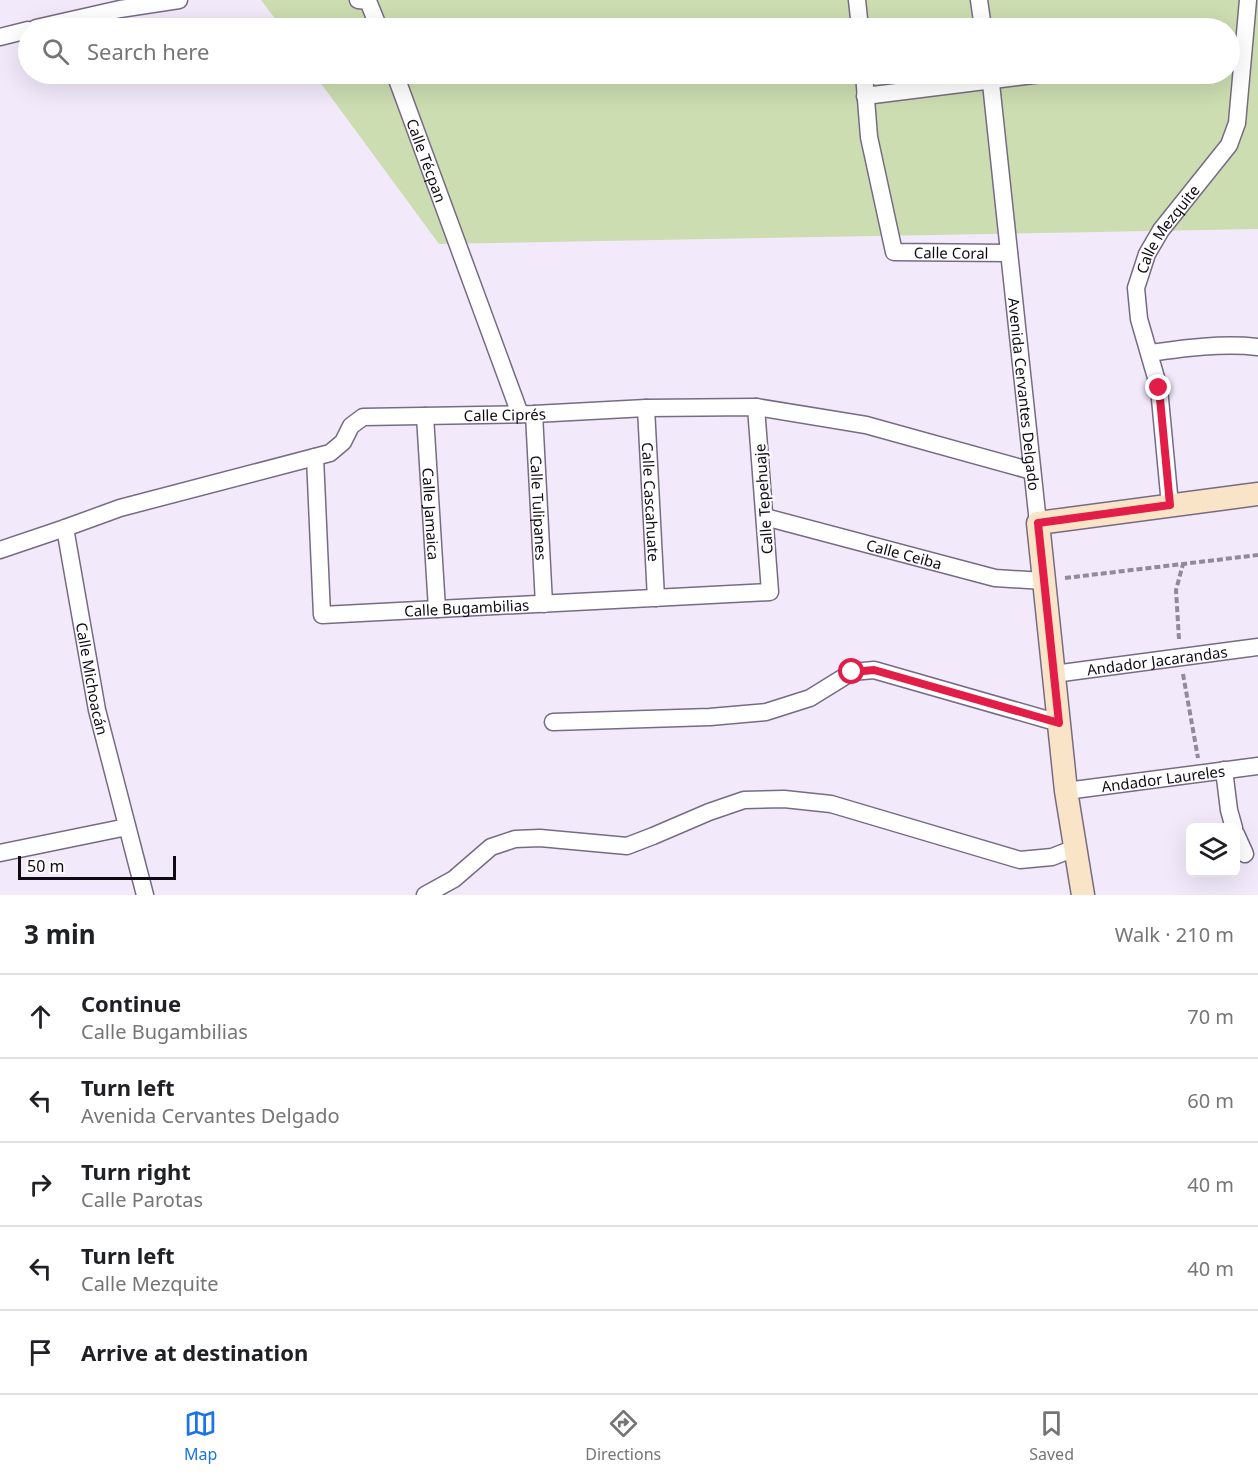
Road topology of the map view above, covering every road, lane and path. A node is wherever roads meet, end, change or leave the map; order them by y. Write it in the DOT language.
graph roads {
  1 [pos="179,0"];
  2 [pos="358,0"];
  3 [pos="857,0"];
  4 [pos="979,0"];
  5 [pos="1248,0"];
  6 [pos="119,4"];
  7 [pos="71,18"];
  8 [pos="375,18"];
  9 [pos="859,18"];
  10 [pos="982,18"];
  11 [pos="18,32"];
  12 [pos="0,37"];
  13 [pos="399,84"];
  14 [pos="865,84"];
  15 [pos="945,84"];
  16 [pos="992,84"];
  17 [pos="866,96"];
  18 [pos="1009,253"];
  19 [pos="1258,348"];
  20 [pos="1150,353"];
  21 [pos="756,407"];
  22 [pos="645,408"];
  23 [pos="527,414"];
  24 [pos="425,416"];
  25 [pos="315,458"];
  26 [pos="1032,471"];
  27 [pos="1258,494"];
  28 [pos="1170,505"];
  29 [pos="765,518"];
  30 [pos="1038,523"];
  31 [pos="65,528"];
  32 [pos="0,550"];
  33 [pos="1258,555"];
  34 [pos="1044,581"];
  35 [pos="770,592"];
  36 [pos="656,598"];
  37 [pos="544,604"];
  38 [pos="437,609"];
  39 [pos="1258,647"];
  40 [pos="1054,674"];
  41 [pos="553,722"];
  42 [pos="1059,723"];
  43 [pos="1258,766"];
  44 [pos="1224,770"];
  45 [pos="1066,791"];
  46 [pos="1233,823"];
  47 [pos="127,827"];
  48 [pos="1240,843"];
  49 [pos="1075,848"];
  50 [pos="0,854"];
  51 [pos="1245,854"];
  52 [pos="145,895"];
  53 [pos="425,895"];
  54 [pos="1083,895"];
  1 -- 6 [label="street"];
  2 -- 8 [label="street"];
  3 -- 9 [label="street"];
  4 -- 10 [label="street"];
  5 -- 20 [label="street, Calle Mezquite"];
  6 -- 7 [label="street"];
  11 -- 12 [label="street"];
  13 -- 23 [label="street, Calle Técpan"];
  14 -- 17 [label="street"];
  15 -- 17 [label="street"];
  16 -- 18 [label="street, Avenida Cervantes Delgado"];
  17 -- 18 [label="street, Calle Coral"];
  18 -- 26 [label="street, Avenida Cervantes Delgado"];
  19 -- 20 [label="street"];
  20 -- 28 [label="street, Calle Mezquite"];
  21 -- 22 [label="street, Calle Ciprés"];
  21 -- 26 [label="street, Calle Ciprés"];
  21 -- 29 [label="street, Calle Tepehuaje"];
  22 -- 23 [label="street, Calle Ciprés"];
  22 -- 36 [label="street, Calle Cascahuate"];
  23 -- 24 [label="street, Calle Ciprés"];
  23 -- 37 [label="street, Calle Tulipanes"];
  24 -- 25 [label="street, Calle Ciprés"];
  24 -- 38 [label="street, Calle Jamaica"];
  25 -- 31 [label="street, Calle Ciprés"];
  25 -- 38 [label="street, Calle Bugambilias"];
  26 -- 30 [label="street, Avenida Cervantes Delgado"];
  27 -- 28 [label="street"];
  28 -- 30 [label="street"];
  29 -- 34 [label="street, Calle Ceiba"];
  29 -- 35 [label="street, Calle Tepehuaje"];
  30 -- 34 [label="street, Avenida Cervantes Delgado"];
  31 -- 32 [label="street, Calle Ciprés"];
  31 -- 47 [label="street, Calle Michoacán"];
  33 -- 34 [label="path"];
  34 -- 40 [label="street, Avenida Cervantes Delgado"];
  35 -- 36 [label="street, Calle Bugambilias"];
  36 -- 37 [label="street, Calle Bugambilias"];
  37 -- 38 [label="street, Calle Bugambilias"];
  39 -- 40 [label="street, Andador Jacarandas"];
  40 -- 42 [label="street, Avenida Cervantes Delgado"];
  41 -- 42 [label="street"];
  42 -- 45 [label="street, Avenida Cervantes Delgado"];
  43 -- 44 [label="street, Andador Laureles"];
  44 -- 45 [label="street, Andador Laureles"];
  44 -- 46 [label="street"];
  45 -- 49 [label="street, Avenida Cervantes Delgado"];
  47 -- 50 [label="street"];
  47 -- 52 [label="street, Calle Michoacán"];
  48 -- 51 [label="street"];
  49 -- 53 [label="street"];
  49 -- 54 [label="street, Avenida Cervantes Delgado"];
}
